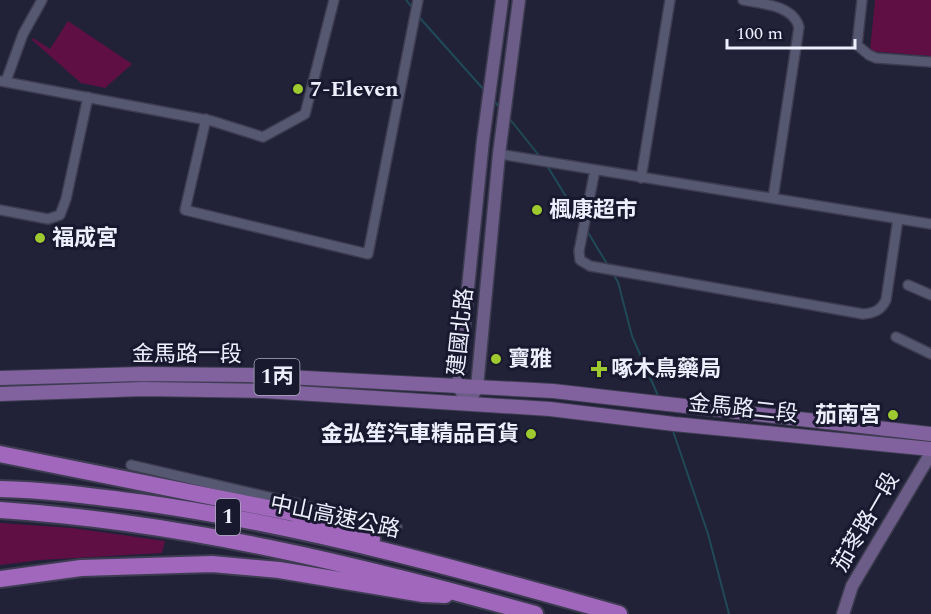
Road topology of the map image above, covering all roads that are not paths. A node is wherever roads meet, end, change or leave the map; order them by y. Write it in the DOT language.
graph roads {
  1 [pos="42,0"];
  2 [pos="334,0"];
  3 [pos="502,0"];
  4 [pos="519,0"];
  5 [pos="670,0"];
  6 [pos="743,0"];
  7 [pos="862,0"];
  8 [pos="418,4"];
  9 [pos="931,62"];
  10 [pos="3,81"];
  11 [pos="88,97"];
  12 [pos="206,119"];
  13 [pos="499,154"];
  14 [pos="595,170"];
  15 [pos="641,177"];
  16 [pos="773,198"];
  17 [pos="0,210"];
  18 [pos="898,219"];
  19 [pos="931,224"];
  20 [pos="908,285"];
  21 [pos="931,295"];
  22 [pos="896,337"];
  23 [pos="931,354"];
  24 [pos="0,378"];
  25 [pos="458,387"];
  26 [pos="477,387"];
  27 [pos="554,391"];
  28 [pos="0,394"];
  29 [pos="469,404"];
  30 [pos="550,409"];
  31 [pos="931,434"];
  32 [pos="931,451"];
  33 [pos="0,454"];
  34 [pos="131,465"];
  35 [pos="0,489"];
  36 [pos="0,510"];
  37 [pos="397,527"];
  38 [pos="420,558"];
  39 [pos="0,579"];
  40 [pos="473,597"];
  41 [pos="535,614"];
  42 [pos="619,614"];
  43 [pos="843,614"];
  1 -- 10 [label="street"];
  2 -- 12 [label="street"];
  3 -- 25 [label="street, 建國北路"];
  4 -- 13 [label="street, 建國北路"];
  5 -- 15 [label="street"];
  6 -- 16 [label="street"];
  7 -- 9 [label="street"];
  8 -- 12 [label="street"];
  10 -- 11 [label="street"];
  11 -- 12 [label="street"];
  11 -- 17 [label="street"];
  13 -- 14 [label="street"];
  13 -- 26 [label="street, 建國北路"];
  14 -- 15 [label="street"];
  14 -- 18 [label="street"];
  15 -- 16 [label="street"];
  16 -- 18 [label="street"];
  18 -- 19 [label="street"];
  20 -- 21 [label="street"];
  22 -- 23 [label="street"];
  24 -- 25 [label="main road, 金馬路一段 / 1丙"];
  25 -- 26 [label="main road, 金馬路一段 / 1丙"];
  25 -- 29 [label="street, 建國北路"];
  26 -- 27 [label="main road, 金馬路一段 / 1丙"];
  26 -- 29 [label="street, 建國北路"];
  27 -- 31 [label="main road, 金馬路二段 / 1丙"];
  28 -- 29 [label="main road, 金馬路一段 / 1丙"];
  29 -- 30 [label="main road, 金馬路一段 / 1丙"];
  30 -- 32 [label="main road, 金馬路二段 / 1丙"];
  32 -- 43 [label="street, 茄苳路一段"];
  33 -- 38 [label="highway"];
  34 -- 37 [label="street"];
  35 -- 38 [label="highway, 中山高速公路 / 1"];
  36 -- 40 [label="highway, 中山高速公路 / 1"];
  38 -- 42 [label="highway, 中山高速公路 / 1"];
  39 -- 40 [label="highway"];
  40 -- 41 [label="highway, 中山高速公路 / 1"];
}
